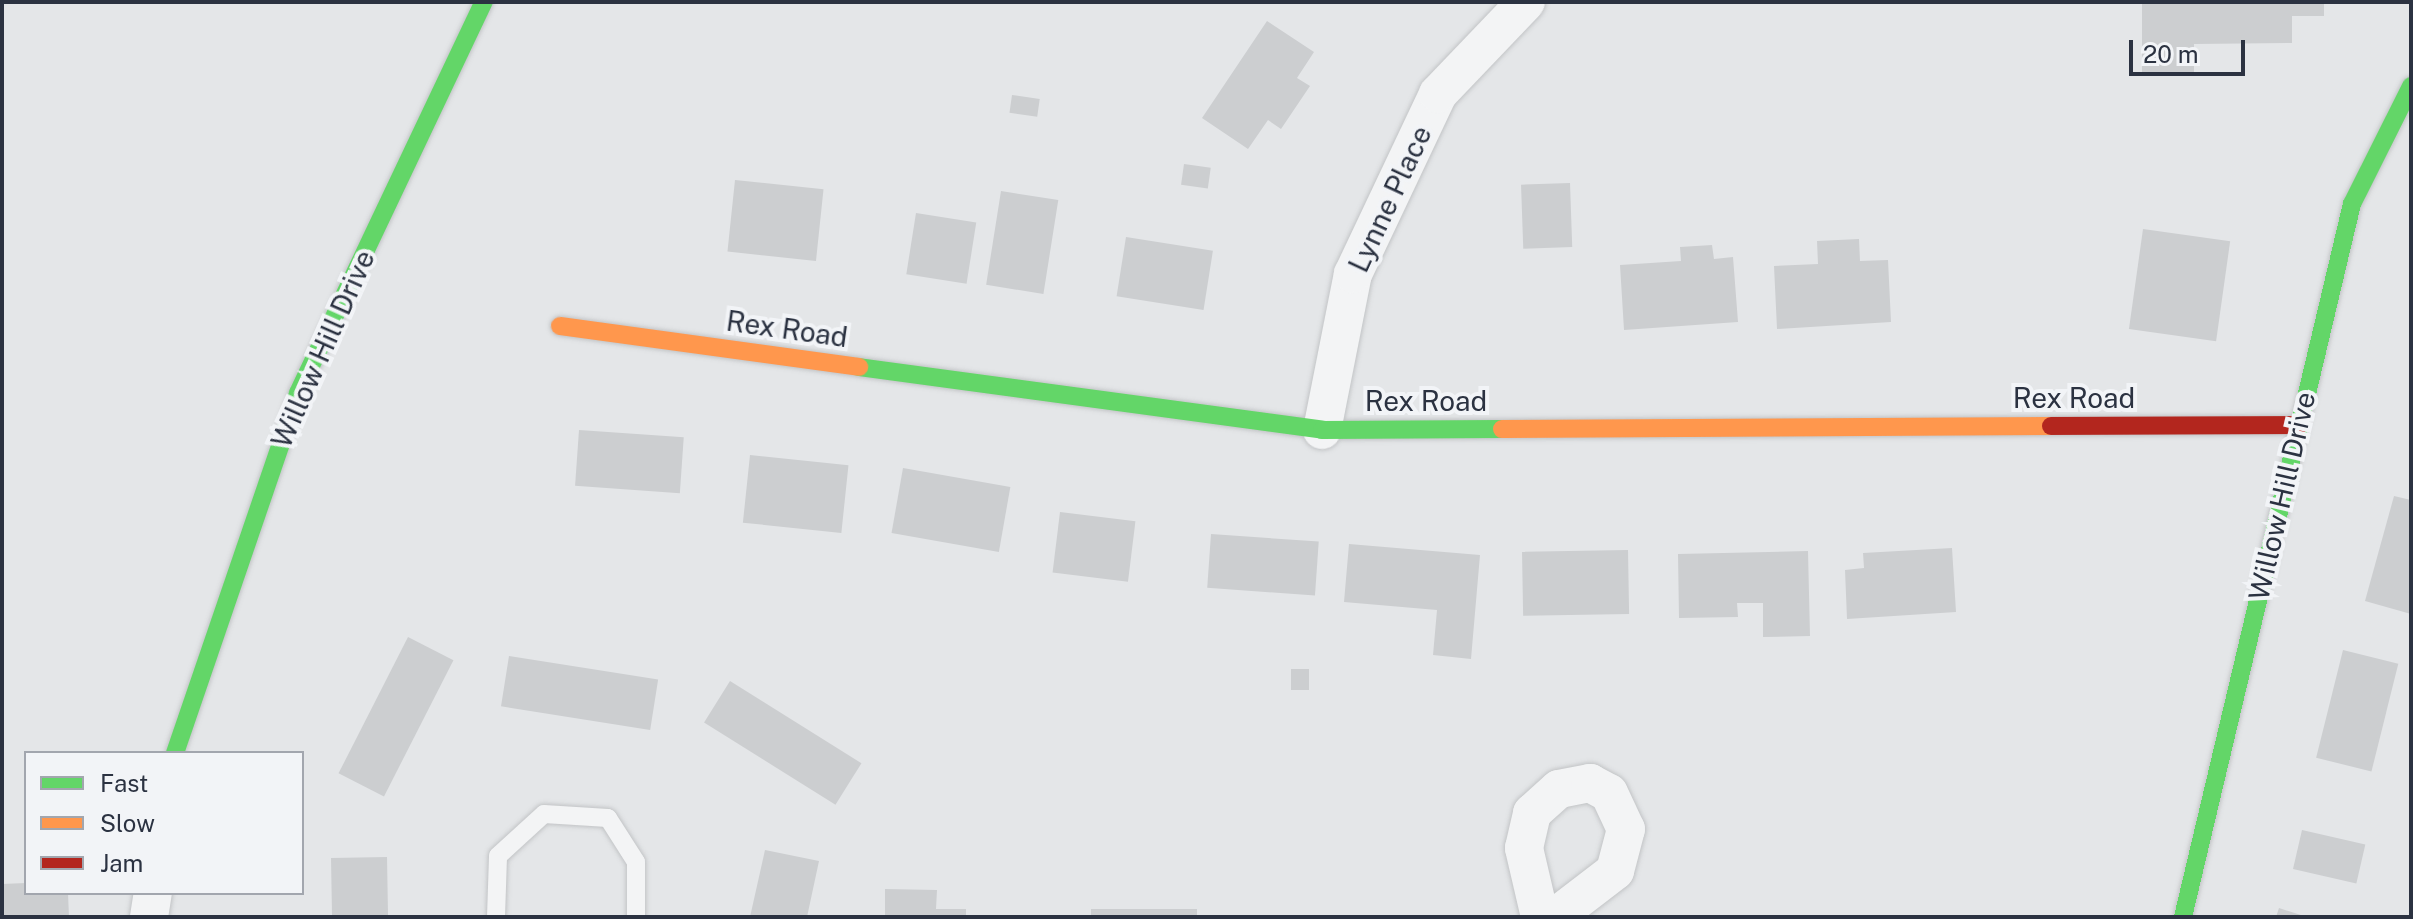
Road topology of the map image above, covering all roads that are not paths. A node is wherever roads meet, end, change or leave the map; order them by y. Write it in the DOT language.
graph roads {
  1 [pos="484,2"];
  2 [pos="1526,2"];
  3 [pos="2411,86"];
  4 [pos="560,326"];
  5 [pos="2299,425"];
  6 [pos="1322,430"];
  7 [pos="176,751"];
  8 [pos="153,895"];
  9 [pos="149,917"];
  10 [pos="496,917"];
  11 [pos="636,917"];
  12 [pos="1540,917"];
  13 [pos="1555,917"];
  14 [pos="2183,917"];
  1 -- 7 [label="street, Willow Hill Drive"];
  2 -- 6 [label="street, Lynne Place"];
  3 -- 5 [label="street, Willow Hill Drive"];
  4 -- 6 [label="street, Rex Road"];
  5 -- 6 [label="street, Rex Road"];
  5 -- 14 [label="street, Willow Hill Drive"];
  8 -- 9 [label="street"];
  10 -- 11 [label="lane"];
  12 -- 13 [label="street"];
}
